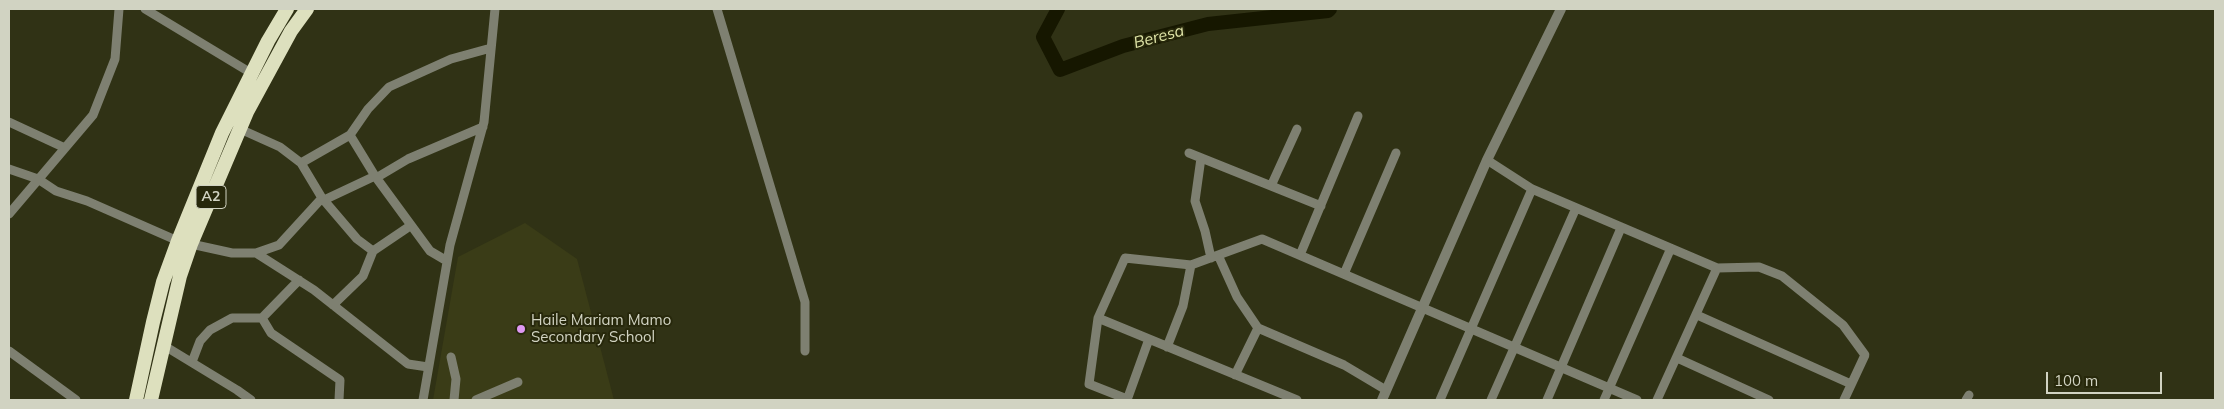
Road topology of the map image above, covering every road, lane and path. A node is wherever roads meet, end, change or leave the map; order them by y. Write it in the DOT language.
graph roads {
  1 [pos="119,9"];
  2 [pos="145,9"];
  3 [pos="287,9"];
  4 [pos="307,9"];
  5 [pos="495,9"];
  6 [pos="717,9"];
  7 [pos="1561,9"];
  8 [pos="491,48"];
  9 [pos="251,73"];
  10 [pos="1358,116"];
  11 [pos="9,122"];
  12 [pos="483,126"];
  13 [pos="240,129"];
  14 [pos="1297,129"];
  15 [pos="350,135"];
  16 [pos="65,148"];
  17 [pos="1189,153"];
  18 [pos="1396,153"];
  19 [pos="1201,158"];
  20 [pos="1487,160"];
  21 [pos="300,164"];
  22 [pos="9,169"];
  23 [pos="376,177"];
  24 [pos="38,180"];
  25 [pos="1271,186"];
  26 [pos="1532,189"];
  27 [pos="323,199"];
  28 [pos="1321,206"];
  29 [pos="1576,208"];
  30 [pos="9,214"];
  31 [pos="410,226"];
  32 [pos="1621,228"];
  33 [pos="185,243"];
  34 [pos="1671,248"];
  35 [pos="373,251"];
  36 [pos="256,253"];
  37 [pos="1300,255"];
  38 [pos="1215,257"];
  39 [pos="447,261"];
  40 [pos="1192,265"];
  41 [pos="1717,268"];
  42 [pos="1344,274"];
  43 [pos="299,280"];
  44 [pos="333,305"];
  45 [pos="1423,308"];
  46 [pos="1697,315"];
  47 [pos="262,318"];
  48 [pos="1098,318"];
  49 [pos="1258,328"];
  50 [pos="1472,329"];
  51 [pos="1149,339"];
  52 [pos="164,345"];
  53 [pos="1167,346"];
  54 [pos="1514,347"];
  55 [pos="9,351"];
  56 [pos="805,351"];
  57 [pos="451,357"];
  58 [pos="1677,358"];
  59 [pos="192,362"];
  60 [pos="428,367"];
  61 [pos="1561,368"];
  62 [pos="1235,375"];
  63 [pos="518,382"];
  64 [pos="1851,384"];
  65 [pos="1609,388"];
  66 [pos="1384,395"];
  67 [pos="1293,399"];
  68 [pos="76,400"];
  69 [pos="136,400"];
  70 [pos="152,400"];
  71 [pos="250,400"];
  72 [pos="339,400"];
  73 [pos="423,400"];
  74 [pos="454,400"];
  75 [pos="476,400"];
  76 [pos="1127,400"];
  77 [pos="1440,400"];
  78 [pos="1491,400"];
  79 [pos="1547,400"];
  80 [pos="1604,400"];
  81 [pos="1637,400"];
  82 [pos="1657,400"];
  83 [pos="1769,400"];
  84 [pos="1844,400"];
  1 -- 16 [label="street"];
  2 -- 9 [label="street"];
  3 -- 9 [label="highway, A2"];
  4 -- 13 [label="highway, A2"];
  5 -- 8 [label="street"];
  6 -- 56 [label="street"];
  7 -- 20 [label="street"];
  8 -- 12 [label="street"];
  8 -- 15 [label="street"];
  9 -- 33 [label="highway, A2"];
  10 -- 28 [label="street"];
  11 -- 16 [label="street"];
  12 -- 23 [label="street"];
  12 -- 39 [label="street"];
  13 -- 21 [label="street"];
  13 -- 33 [label="highway, A2"];
  14 -- 25 [label="street"];
  15 -- 21 [label="street"];
  15 -- 23 [label="street"];
  16 -- 24 [label="street"];
  17 -- 19 [label="street"];
  18 -- 42 [label="street"];
  19 -- 25 [label="street"];
  19 -- 38 [label="street"];
  20 -- 26 [label="street"];
  20 -- 45 [label="street"];
  21 -- 27 [label="street"];
  22 -- 24 [label="street"];
  23 -- 27 [label="street"];
  23 -- 31 [label="street"];
  24 -- 30 [label="street"];
  24 -- 33 [label="street"];
  25 -- 28 [label="street"];
  26 -- 29 [label="street"];
  26 -- 50 [label="street"];
  27 -- 35 [label="street"];
  27 -- 36 [label="street"];
  28 -- 37 [label="street"];
  29 -- 32 [label="street"];
  29 -- 54 [label="street"];
  31 -- 35 [label="street"];
  31 -- 39 [label="street"];
  32 -- 34 [label="street"];
  32 -- 61 [label="street"];
  33 -- 36 [label="street"];
  33 -- 52 [label="highway, A2"];
  33 -- 69 [label="highway, A2"];
  34 -- 41 [label="street"];
  34 -- 65 [label="street"];
  35 -- 44 [label="street"];
  36 -- 43 [label="street"];
  37 -- 38 [label="street"];
  37 -- 42 [label="street"];
  38 -- 40 [label="street"];
  38 -- 49 [label="street"];
  39 -- 60 [label="street"];
  40 -- 48 [label="street"];
  40 -- 53 [label="street"];
  41 -- 46 [label="street"];
  41 -- 64 [label="street"];
  42 -- 45 [label="street"];
  43 -- 44 [label="street"];
  43 -- 47 [label="street"];
  44 -- 60 [label="street"];
  45 -- 50 [label="street"];
  45 -- 66 [label="street"];
  46 -- 58 [label="street"];
  46 -- 64 [label="street"];
  47 -- 59 [label="street"];
  47 -- 72 [label="street"];
  48 -- 51 [label="street"];
  48 -- 76 [label="street"];
  49 -- 62 [label="street"];
  49 -- 66 [label="street"];
  50 -- 54 [label="street"];
  50 -- 77 [label="street"];
  51 -- 53 [label="street"];
  51 -- 76 [label="street"];
  52 -- 59 [label="street"];
  52 -- 70 [label="highway, A2"];
  53 -- 62 [label="street"];
  54 -- 61 [label="street"];
  54 -- 78 [label="street"];
  55 -- 68 [label="street"];
  57 -- 74 [label="street"];
  58 -- 82 [label="street"];
  58 -- 83 [label="street"];
  59 -- 71 [label="street"];
  60 -- 73 [label="street"];
  61 -- 65 [label="street"];
  61 -- 79 [label="street"];
  62 -- 67 [label="street"];
  63 -- 75 [label="street"];
  64 -- 84 [label="street"];
  65 -- 80 [label="street"];
  65 -- 81 [label="street"];
}
